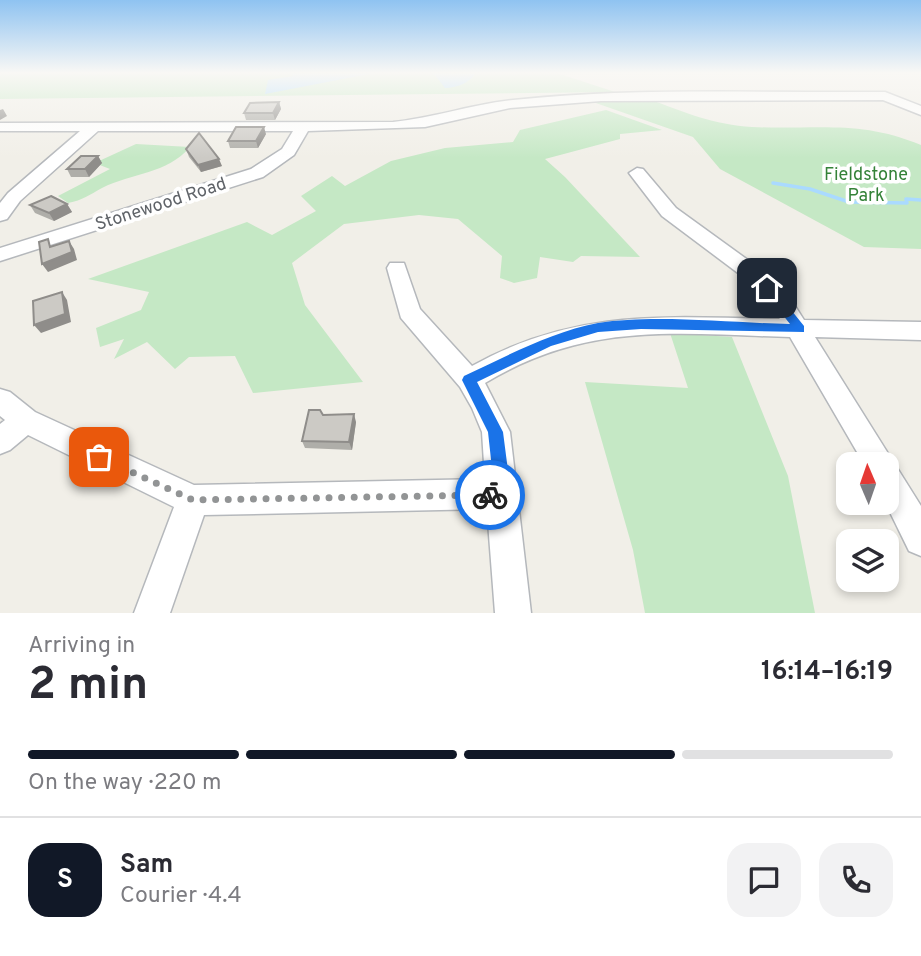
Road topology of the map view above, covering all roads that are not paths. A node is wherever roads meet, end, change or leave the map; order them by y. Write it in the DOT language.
graph roads {
  1 [pos="545,101"];
  2 [pos="896,101"];
  3 [pos="921,111"];
  4 [pos="303,126"];
  5 [pos="0,127"];
  6 [pos="95,127"];
  7 [pos="636,173"];
  8 [pos="0,215"];
  9 [pos="0,255"];
  10 [pos="397,268"];
  11 [pos="800,329"];
  12 [pos="921,331"];
  13 [pos="469,380"];
  14 [pos="0,400"];
  15 [pos="25,421"];
  16 [pos="0,441"];
  17 [pos="873,452"];
  18 [pos="503,494"];
  19 [pos="900,499"];
  20 [pos="193,500"];
  21 [pos="921,539"];
  22 [pos="152,613"];
  23 [pos="513,613"];
  1 -- 4 [label="street"];
  2 -- 3 [label="street"];
  4 -- 6 [label="street"];
  4 -- 9 [label="street, Stonewood Road"];
  5 -- 6 [label="street"];
  6 -- 8 [label="street"];
  7 -- 11 [label="street"];
  10 -- 13 [label="street"];
  11 -- 12 [label="street"];
  11 -- 13 [label="street"];
  11 -- 17 [label="street"];
  13 -- 18 [label="street"];
  14 -- 15 [label="street"];
  15 -- 16 [label="street"];
  15 -- 20 [label="street"];
  18 -- 20 [label="street"];
  18 -- 23 [label="street"];
  19 -- 21 [label="street"];
  20 -- 22 [label="street"];
}
